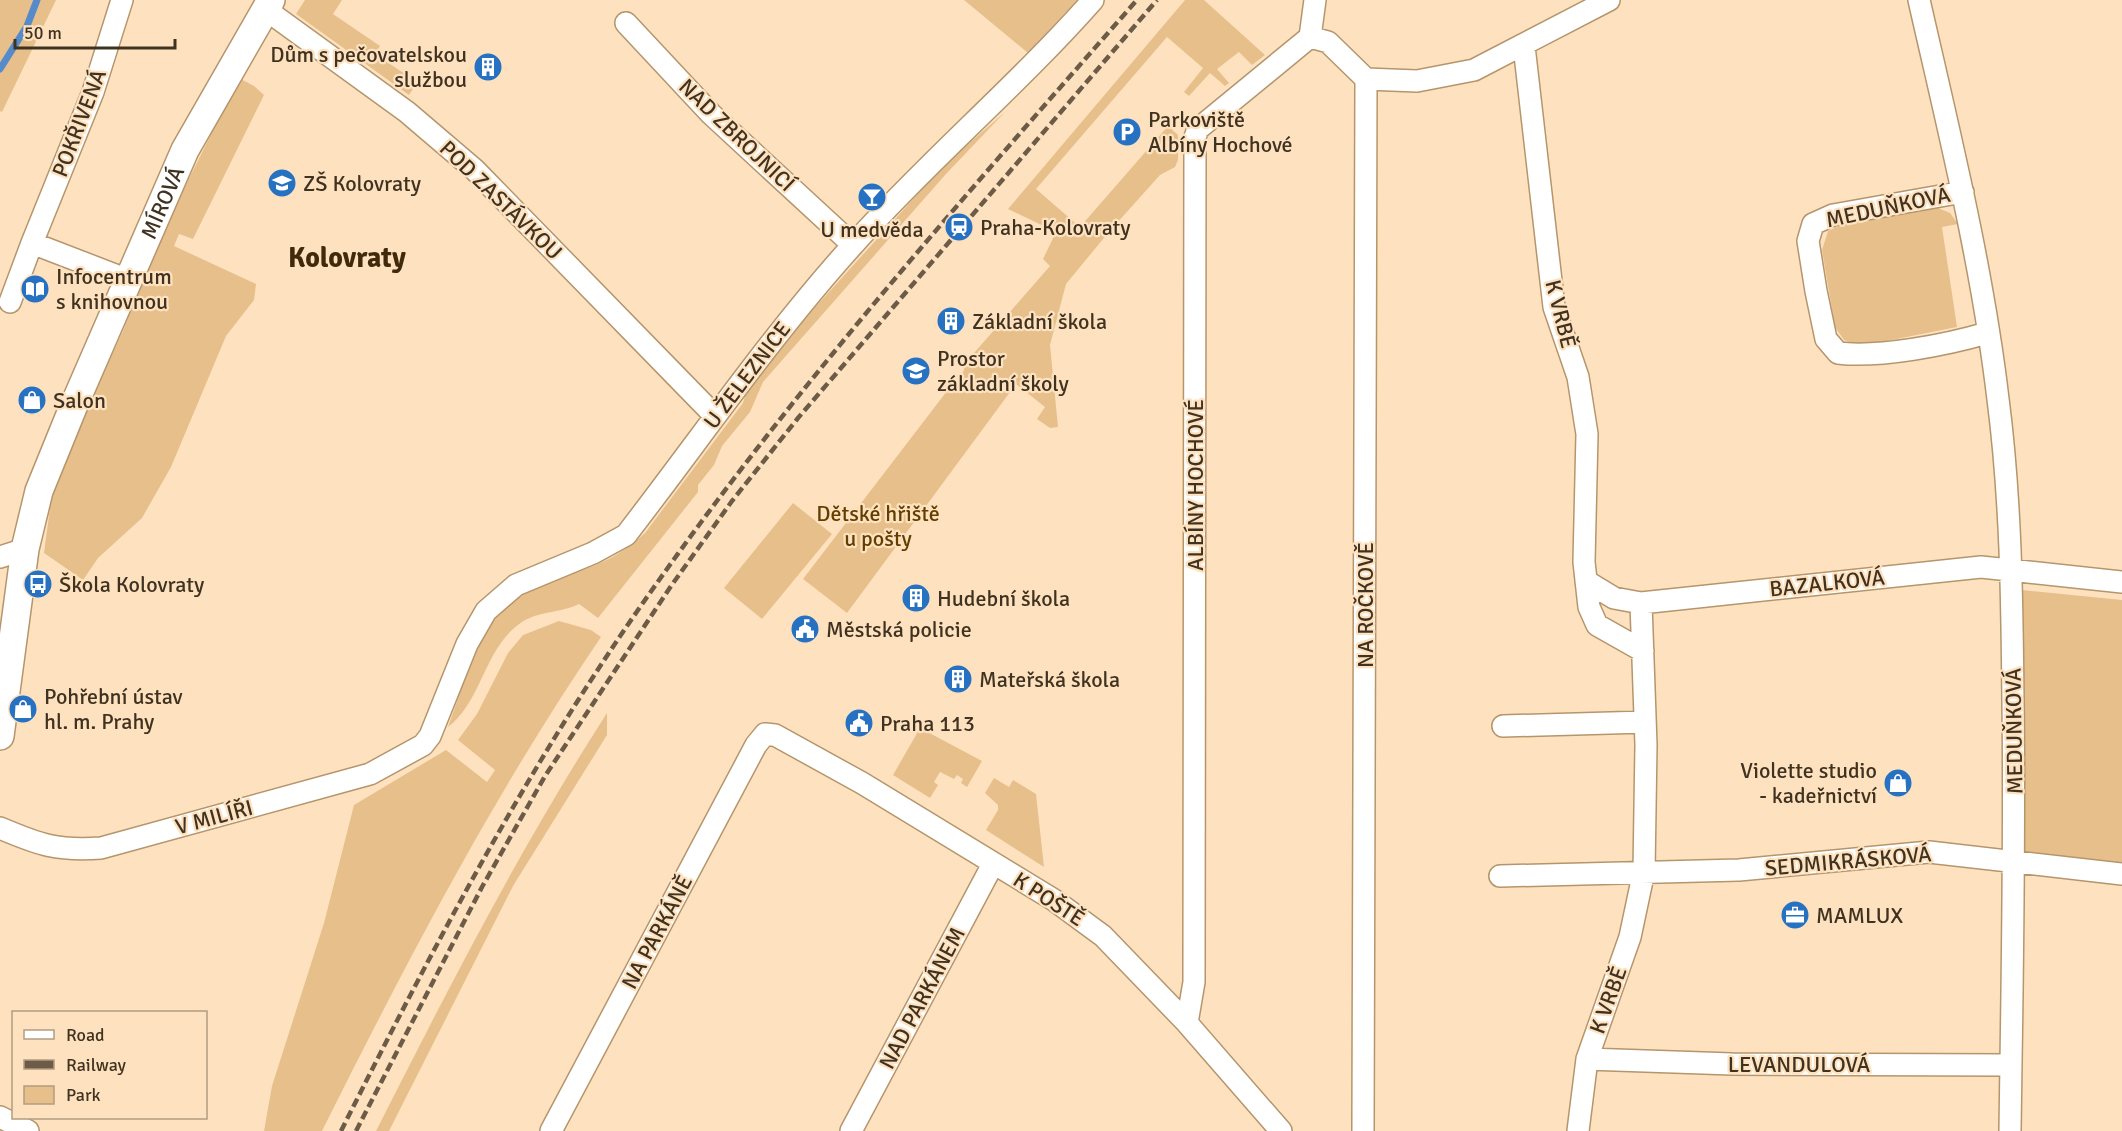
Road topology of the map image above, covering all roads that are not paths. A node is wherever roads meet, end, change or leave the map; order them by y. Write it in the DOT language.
graph roads {
  1 [pos="122,0"];
  2 [pos="1093,0"];
  3 [pos="1315,0"];
  4 [pos="1608,0"];
  5 [pos="1919,0"];
  6 [pos="268,5"];
  7 [pos="626,22"];
  8 [pos="1310,37"];
  9 [pos="1524,46"];
  10 [pos="1366,79"];
  11 [pos="1963,192"];
  12 [pos="32,243"];
  13 [pos="853,245"];
  14 [pos="128,280"];
  15 [pos="10,302"];
  16 [pos="1988,333"];
  17 [pos="715,416"];
  18 [pos="26,549"];
  19 [pos="0,557"];
  20 [pos="2012,570"];
  21 [pos="1586,581"];
  22 [pos="2122,582"];
  23 [pos="1641,603"];
  24 [pos="1643,651"];
  25 [pos="4,660"];
  26 [pos="1645,722"];
  27 [pos="1503,726"];
  28 [pos="765,735"];
  29 [pos="0,736"];
  30 [pos="423,745"];
  31 [pos="0,828"];
  32 [pos="2015,863"];
  33 [pos="993,864"];
  34 [pos="1644,871"];
  35 [pos="2122,874"];
  36 [pos="1500,876"];
  37 [pos="1187,1023"];
  38 [pos="1587,1059"];
  39 [pos="2011,1065"];
  40 [pos="0,1117"];
  41 [pos="28,1131"];
  42 [pos="551,1131"];
  43 [pos="851,1131"];
  44 [pos="1281,1131"];
  45 [pos="1363,1131"];
  46 [pos="1578,1131"];
  47 [pos="2010,1131"];
  1 -- 12 [label="street, POKŘIVENÁ"];
  2 -- 13 [label="street, U ŽELEZNICE"];
  3 -- 8 [label="street"];
  4 -- 9 [label="street"];
  5 -- 11 [label="street, MEDUŇKOVÁ"];
  6 -- 14 [label="street, MÍROVÁ"];
  6 -- 17 [label="street, POD ZASTÁVKOU"];
  7 -- 13 [label="street, NAD ZBROJNICÍ"];
  8 -- 10 [label="street"];
  8 -- 37 [label="street, ALBÍNY HOCHOVÉ"];
  9 -- 10 [label="street"];
  9 -- 21 [label="street, K VRBĚ"];
  10 -- 45 [label="street, NA ROČKOVĚ"];
  11 -- 16 [label="street, MEDUŇKOVÁ"];
  11 -- 16 [label="street, MEDUŇKOVÁ"];
  12 -- 14 [label="street"];
  12 -- 15 [label="street, POKŘIVENÁ"];
  13 -- 17 [label="street, U ŽELEZNICE"];
  14 -- 18 [label="street, MÍROVÁ"];
  16 -- 20 [label="street, MEDUŇKOVÁ"];
  17 -- 30 [label="street, U ŽELEZNICE"];
  18 -- 19 [label="street"];
  18 -- 25 [label="street, MÍROVÁ"];
  20 -- 22 [label="street, BAZALKOVÁ"];
  20 -- 23 [label="street, BAZALKOVÁ"];
  20 -- 32 [label="street, MEDUŇKOVÁ"];
  21 -- 23 [label="street"];
  21 -- 24 [label="street, K VRBĚ"];
  23 -- 24 [label="street, K VRBĚ"];
  24 -- 26 [label="street, K VRBĚ"];
  25 -- 29 [label="street, MÍROVÁ"];
  26 -- 27 [label="street"];
  26 -- 34 [label="street, K VRBĚ"];
  28 -- 33 [label="street, K POŠTĚ"];
  28 -- 42 [label="street, NA PARKÁNĚ"];
  30 -- 31 [label="street, V MILÍŘI"];
  32 -- 34 [label="street, SEDMIKRÁSKOVÁ"];
  32 -- 35 [label="street, SEDMIKRÁSKOVÁ"];
  32 -- 39 [label="street, MEDUŇKOVÁ"];
  33 -- 37 [label="street, K POŠTĚ"];
  33 -- 43 [label="street, NAD PARKÁNEM"];
  34 -- 36 [label="street"];
  34 -- 38 [label="street, K VRBĚ"];
  37 -- 44 [label="street, K POŠTĚ"];
  38 -- 39 [label="street, LEVANDULOVÁ"];
  38 -- 46 [label="street, K VRBĚ"];
  39 -- 47 [label="street, MEDUŇKOVÁ"];
  40 -- 41 [label="street"];
}
